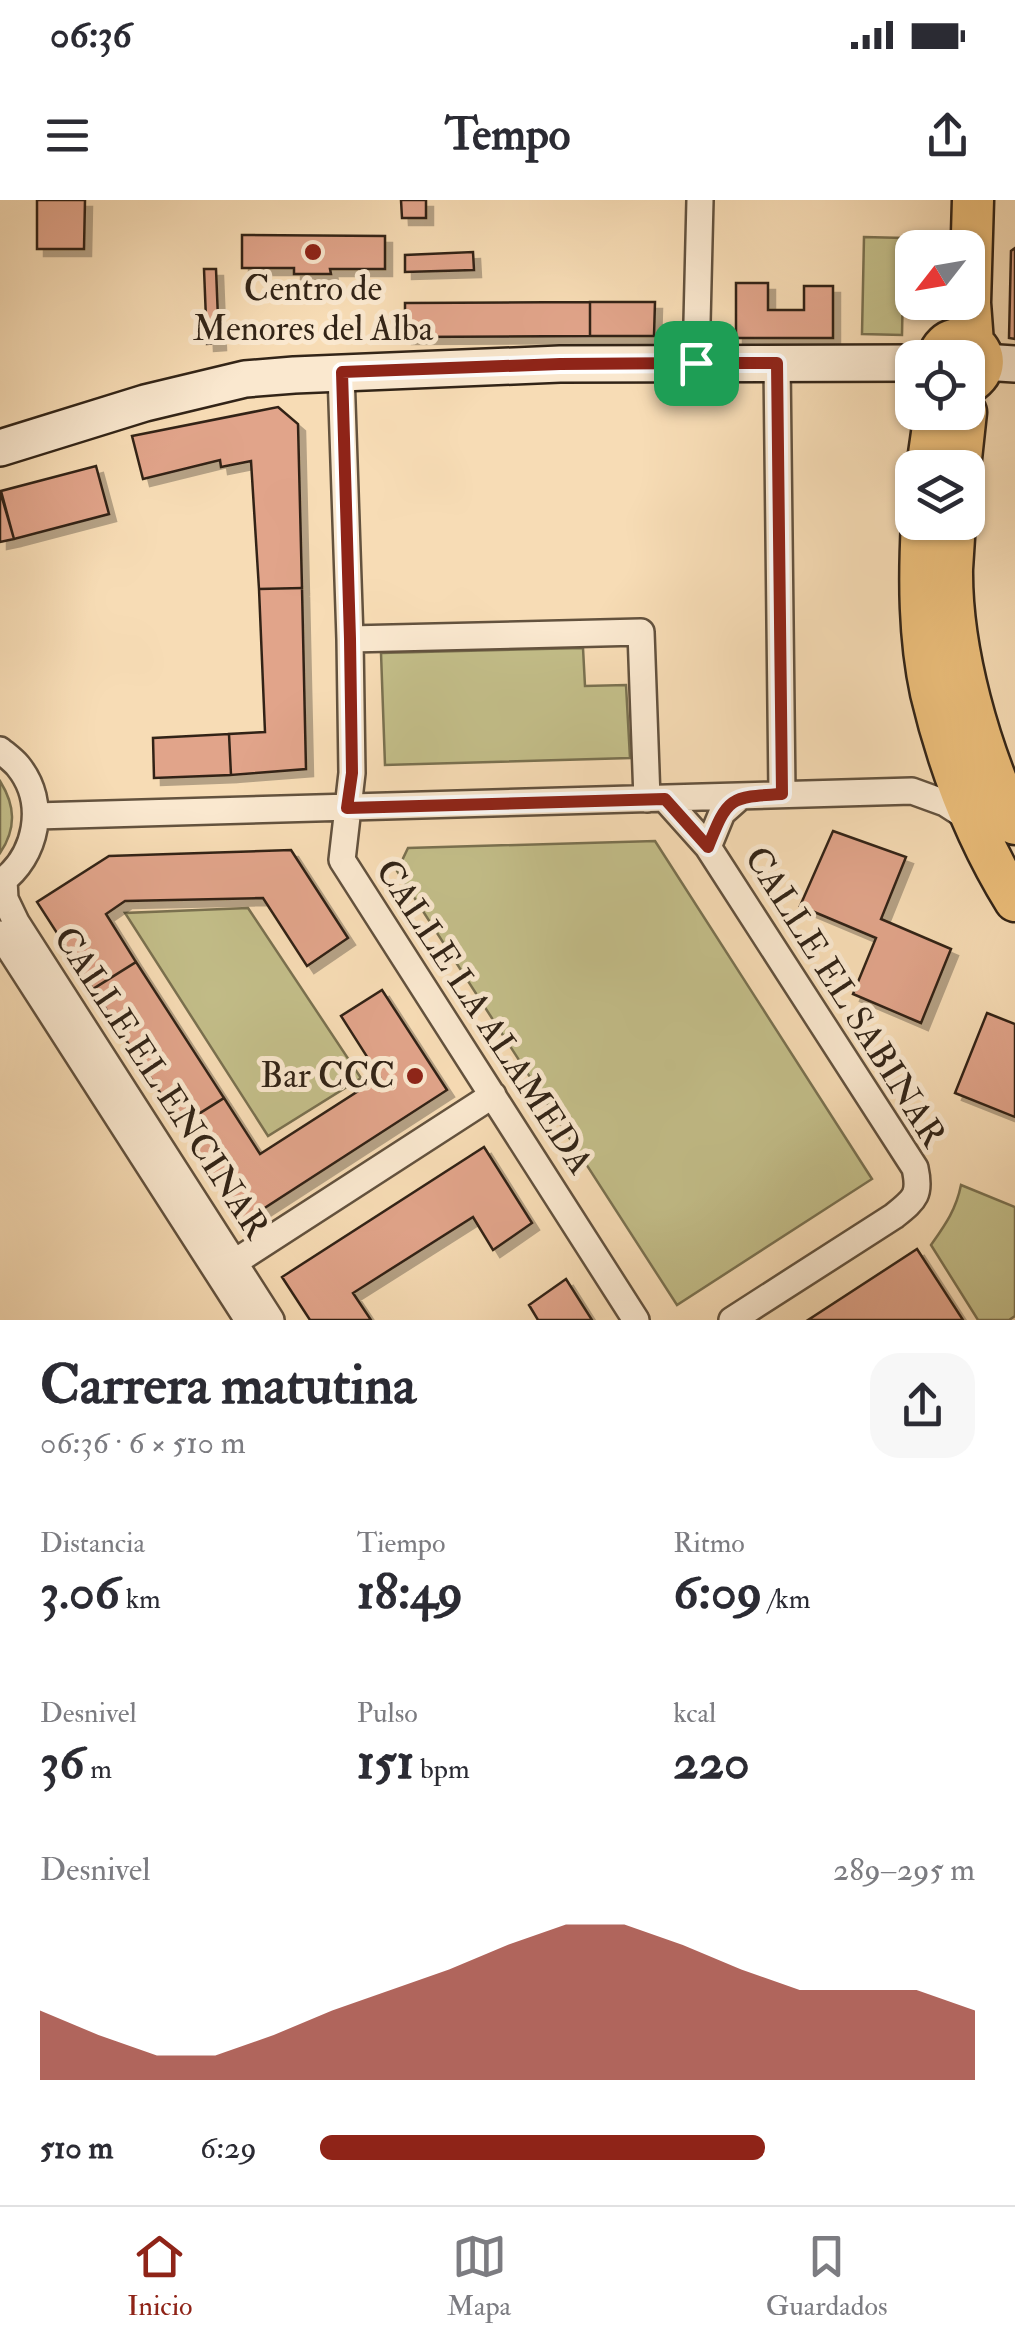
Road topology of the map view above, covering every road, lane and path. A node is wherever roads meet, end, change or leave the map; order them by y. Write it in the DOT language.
graph roads {
  1 [pos="700,200"];
  2 [pos="946,200"];
  3 [pos="973,200"];
  4 [pos="946,230"];
  5 [pos="967,340"];
  6 [pos="696,363"];
  7 [pos="777,363"];
  8 [pos="895,369"];
  9 [pos="342,372"];
  10 [pos="0,448"];
  11 [pos="921,540"];
  12 [pos="954,540"];
  13 [pos="350,639"];
  14 [pos="946,745"];
  15 [pos="0,750"];
  16 [pos="1000,764"];
  17 [pos="912,791"];
  18 [pos="782,794"];
  19 [pos="740,796"];
  20 [pos="656,799"];
  21 [pos="347,808"];
  22 [pos="36,816"];
  23 [pos="974,821"];
  24 [pos="1015,824"];
  25 [pos="708,847"];
  26 [pos="2,881"];
  27 [pos="1015,901"];
  28 [pos="0,934"];
  29 [pos="493,1095"];
  30 [pos="234,1262"];
  31 [pos="248,1320"];
  32 [pos="272,1320"];
  33 [pos="636,1320"];
  34 [pos="732,1320"];
  1 -- 6 [label="street"];
  2 -- 4 [label="main road"];
  3 -- 5 [label="main road"];
  6 -- 7 [label="street"];
  6 -- 9 [label="street"];
  7 -- 8 [label="street"];
  7 -- 18 [label="street"];
  9 -- 10 [label="street"];
  9 -- 13 [label="street, CALLE LA ALAMEDA"];
  11 -- 14 [label="main road"];
  12 -- 16 [label="main road"];
  13 -- 20 [label="street"];
  13 -- 21 [label="street, CALLE LA ALAMEDA"];
  14 -- 17 [label="street"];
  14 -- 23 [label="main road"];
  15 -- 22 [label="street"];
  16 -- 24 [label="main road"];
  17 -- 18 [label="street"];
  17 -- 23 [label="street"];
  18 -- 19 [label="street"];
  19 -- 20 [label="street"];
  19 -- 25 [label="street, CALLE EL SABINAR"];
  20 -- 21 [label="street"];
  20 -- 25 [label="street, CALLE EL SABINAR"];
  21 -- 22 [label="street"];
  21 -- 29 [label="street, CALLE LA ALAMEDA"];
  22 -- 26 [label="street"];
  23 -- 27 [label="main road"];
  25 -- 34 [label="street, CALLE EL SABINAR"];
  26 -- 30 [label="street, CALLE EL ENCINAR"];
  28 -- 31 [label="street, CALLE EL ENCINAR"];
  29 -- 30 [label="street"];
  29 -- 33 [label="street, CALLE LA ALAMEDA"];
  30 -- 32 [label="street, CALLE EL ENCINAR"];
}
